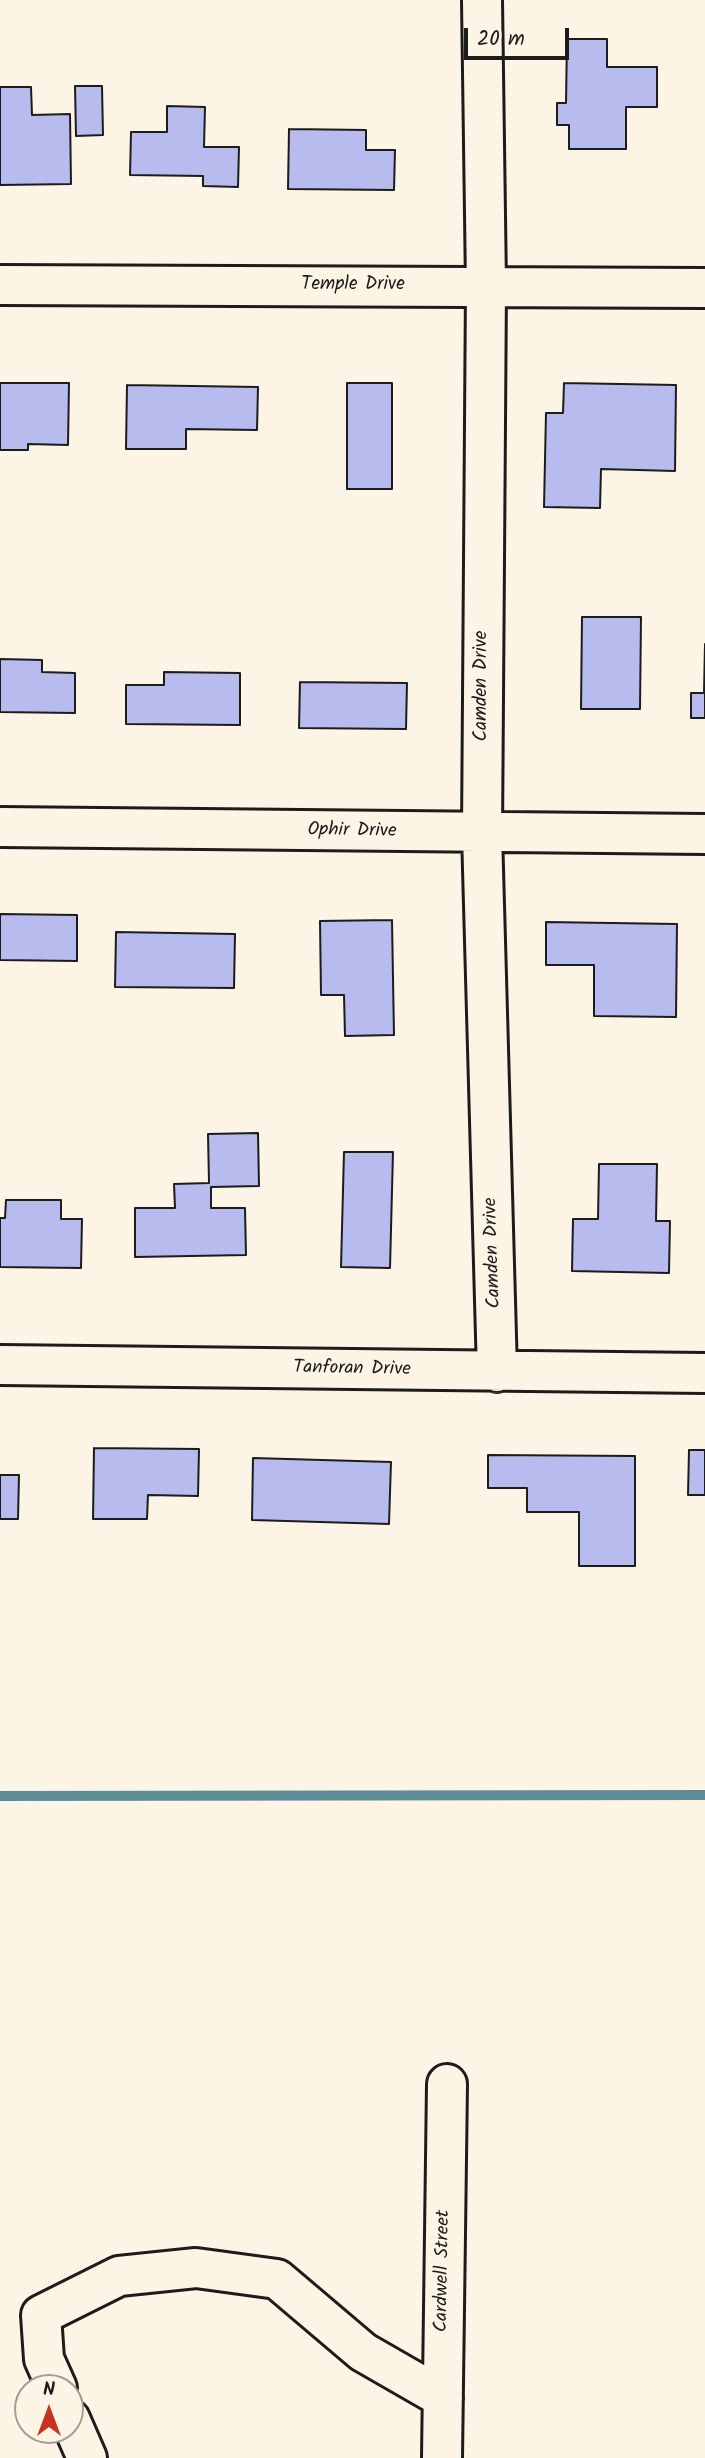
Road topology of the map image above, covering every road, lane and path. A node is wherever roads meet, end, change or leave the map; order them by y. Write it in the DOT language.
graph roads {
  1 [pos="482,0"];
  2 [pos="0,285"];
  3 [pos="486,286"];
  4 [pos="705,288"];
  5 [pos="0,827"];
  6 [pos="482,833"];
  7 [pos="705,834"];
  8 [pos="0,1365"];
  9 [pos="497,1372"];
  10 [pos="705,1373"];
  11 [pos="447,2084"];
  12 [pos="51,2374"];
  13 [pos="443,2398"];
  14 [pos="442,2458"];
  1 -- 3 [label="street, Camden Drive"];
  2 -- 3 [label="street, Temple Drive"];
  3 -- 4 [label="street, Temple Drive"];
  3 -- 6 [label="street, Camden Drive"];
  5 -- 6 [label="street, Ophir Drive"];
  6 -- 7 [label="street, Ophir Drive"];
  6 -- 9 [label="street, Camden Drive"];
  8 -- 9 [label="street, Tanforan Drive"];
  9 -- 10 [label="street, Tanforan Drive"];
  11 -- 13 [label="street, Cardwell Street"];
  12 -- 13 [label="street"];
  13 -- 14 [label="street, Cardwell Street"];
}
